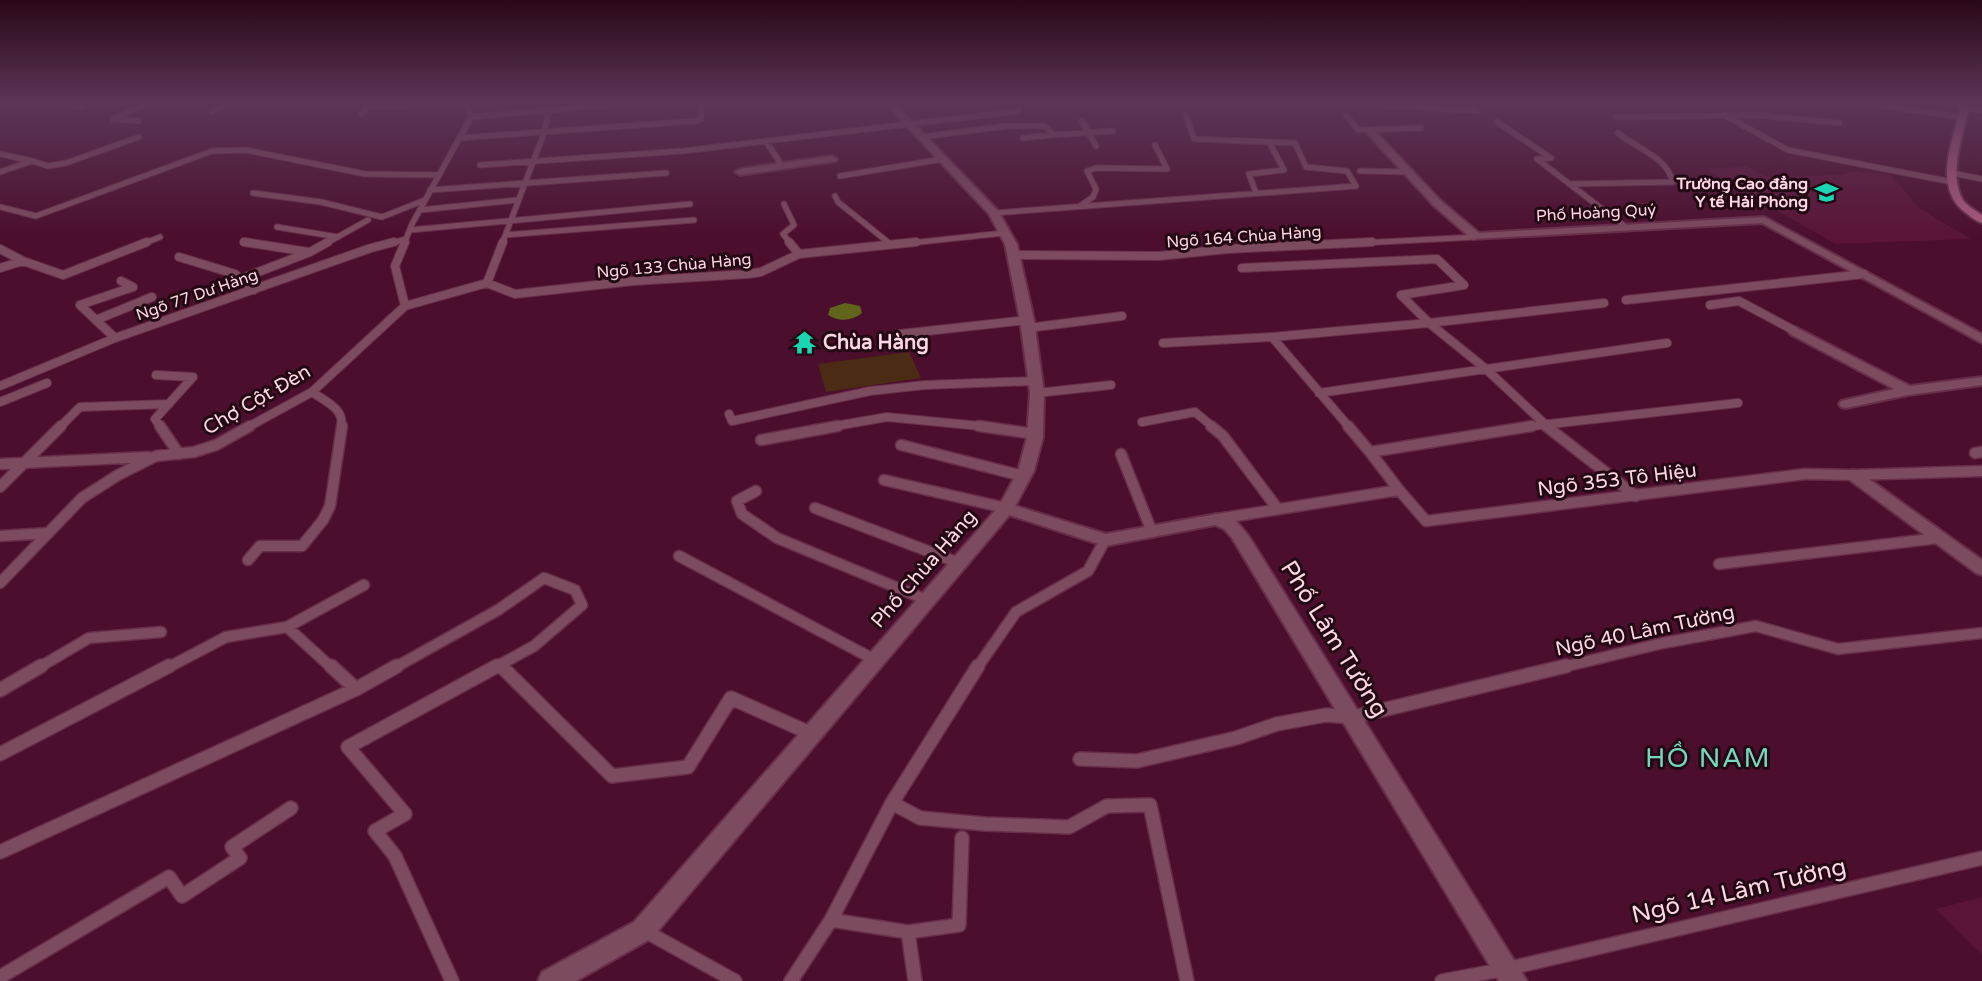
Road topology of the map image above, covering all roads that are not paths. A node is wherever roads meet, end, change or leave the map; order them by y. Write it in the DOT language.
graph roads {
  1 [pos="109,148"];
  2 [pos="454,148"];
  3 [pos="538,148"];
  4 [pos="710,148"];
  5 [pos="770,148"];
  6 [pos="933,148"];
  7 [pos="1156,148"];
  8 [pos="1272,148"];
  9 [pos="1297,148"];
  10 [pos="1387,148"];
  11 [pos="1536,148"];
  12 [pos="1641,148"];
  13 [pos="1784,148"];
  14 [pos="1955,148"];
  15 [pos="0,154"];
  16 [pos="832,159"];
  17 [pos="943,159"];
  18 [pos="533,160"];
  19 [pos="32,161"];
  20 [pos="480,165"];
  21 [pos="782,166"];
  22 [pos="441,171"];
  23 [pos="1360,171"];
  24 [pos="0,172"];
  25 [pos="740,172"];
  26 [pos="1411,172"];
  27 [pos="666,173"];
  28 [pos="840,176"];
  29 [pos="1952,177"];
  30 [pos="1982,179"];
  31 [pos="525,182"];
  32 [pos="1569,184"];
  33 [pos="430,190"];
  34 [pos="253,193"];
  35 [pos="1256,193"];
  36 [pos="835,196"];
  37 [pos="425,200"];
  38 [pos="517,201"];
  39 [pos="690,204"];
  40 [pos="784,204"];
  41 [pos="1080,206"];
  42 [pos="0,207"];
  43 [pos="420,210"];
  44 [pos="11,211"];
  45 [pos="994,213"];
  46 [pos="0,215"];
  47 [pos="510,219"];
  48 [pos="368,220"];
  49 [pos="694,220"];
  50 [pos="1982,220"];
  51 [pos="277,227"];
  52 [pos="1627,228"];
  53 [pos="410,230"];
  54 [pos="1004,233"];
  55 [pos="506,235"];
  56 [pos="160,237"];
  57 [pos="338,237"];
  58 [pos="1476,237"];
  59 [pos="406,239"];
  60 [pos="244,242"];
  61 [pos="889,243"];
  62 [pos="0,249"];
  63 [pos="310,252"];
  64 [pos="799,254"];
  65 [pos="1014,255"];
  66 [pos="179,257"];
  67 [pos="23,261"];
  68 [pos="0,268"];
  69 [pos="1242,268"];
  70 [pos="1864,274"];
  71 [pos="240,279"];
  72 [pos="121,281"];
  73 [pos="487,283"];
  74 [pos="254,290"];
  75 [pos="152,297"];
  76 [pos="1626,300"];
  77 [pos="1604,303"];
  78 [pos="1710,305"];
  79 [pos="405,306"];
  80 [pos="1122,316"];
  81 [pos="96,320"];
  82 [pos="1429,323"];
  83 [pos="1027,324"];
  84 [pos="1795,331"];
  85 [pos="900,334"];
  86 [pos="1272,337"];
  87 [pos="115,338"];
  88 [pos="1982,339"];
  89 [pos="1163,343"];
  90 [pos="1667,343"];
  91 [pos="1486,369"];
  92 [pos="156,375"];
  93 [pos="1982,381"];
  94 [pos="47,383"];
  95 [pos="1111,385"];
  96 [pos="0,386"];
  97 [pos="1036,387"];
  98 [pos="1908,391"];
  99 [pos="312,392"];
  100 [pos="1319,393"];
  101 [pos="0,402"];
  102 [pos="1738,403"];
  103 [pos="169,404"];
  104 [pos="1846,404"];
  105 [pos="729,414"];
  106 [pos="1142,422"];
  107 [pos="1544,424"];
  108 [pos="1035,434"];
  109 [pos="761,440"];
  110 [pos="902,445"];
  111 [pos="1370,452"];
  112 [pos="179,454"];
  113 [pos="1120,454"];
  114 [pos="156,456"];
  115 [pos="26,463"];
  116 [pos="0,464"];
  117 [pos="1982,471"];
  118 [pos="1852,475"];
  119 [pos="1023,476"];
  120 [pos="884,480"];
  121 [pos="0,488"];
  122 [pos="1399,490"];
  123 [pos="756,491"];
  124 [pos="1636,495"];
  125 [pos="815,508"];
  126 [pos="1006,508"];
  127 [pos="1277,508"];
  128 [pos="1217,519"];
  129 [pos="1152,532"];
  130 [pos="48,533"];
  131 [pos="0,536"];
  132 [pos="1939,538"];
  133 [pos="1105,540"];
  134 [pos="679,556"];
  135 [pos="1975,558"];
  136 [pos="248,560"];
  137 [pos="959,562"];
  138 [pos="1719,564"];
  139 [pos="1982,569"];
  140 [pos="0,583"];
  141 [pos="364,585"];
  142 [pos="927,600"];
  143 [pos="288,627"];
  144 [pos="161,632"];
  145 [pos="1982,633"];
  146 [pos="876,660"];
  147 [pos="500,665"];
  148 [pos="356,689"];
  149 [pos="0,690"];
  150 [pos="1353,717"];
  151 [pos="812,734"];
  152 [pos="0,754"];
  153 [pos="1080,759"];
  154 [pos="892,803"];
  155 [pos="291,808"];
  156 [pos="962,838"];
  157 [pos="0,852"];
  158 [pos="1982,858"];
  159 [pos="831,920"];
  160 [pos="644,930"];
  161 [pos="908,932"];
  162 [pos="1510,975"];
  163 [pos="0,977"];
  164 [pos="452,981"];
  165 [pos="551,981"];
  166 [pos="735,981"];
  167 [pos="791,981"];
  168 [pos="915,981"];
  169 [pos="1187,981"];
  170 [pos="1442,981"];
  1 -- 19 [label="lane"];
  2 -- 22 [label="lane"];
  3 -- 18 [label="lane"];
  4 -- 18 [label="lane"];
  5 -- 21 [label="lane"];
  6 -- 17 [label="street, Phố Chùa Hàng"];
  7 -- 41 [label="lane"];
  8 -- 35 [label="lane"];
  9 -- 35 [label="lane"];
  10 -- 26 [label="street"];
  11 -- 32 [label="lane"];
  12 -- 32 [label="lane"];
  13 -- 29 [label="lane"];
  14 -- 29 [label="main road"];
  15 -- 19 [label="lane"];
  16 -- 21 [label="street"];
  17 -- 28 [label="lane"];
  17 -- 45 [label="street, Phố Chùa Hàng"];
  18 -- 20 [label="lane"];
  18 -- 31 [label="lane"];
  19 -- 24 [label="lane"];
  21 -- 25 [label="street"];
  22 -- 33 [label="lane"];
  22 -- 44 [label="lane"];
  23 -- 26 [label="lane"];
  26 -- 58 [label="street"];
  27 -- 31 [label="lane"];
  29 -- 30 [label="lane"];
  29 -- 50 [label="main road"];
  31 -- 33 [label="lane"];
  31 -- 38 [label="lane"];
  32 -- 52 [label="lane"];
  33 -- 37 [label="lane"];
  34 -- 37 [label="lane"];
  35 -- 41 [label="lane"];
  36 -- 61 [label="lane"];
  37 -- 43 [label="lane"];
  38 -- 43 [label="lane"];
  38 -- 47 [label="lane"];
  39 -- 47 [label="lane"];
  40 -- 64 [label="lane"];
  41 -- 45 [label="lane"];
  42 -- 44 [label="lane"];
  43 -- 53 [label="lane"];
  44 -- 46 [label="lane"];
  45 -- 54 [label="street, Phố Chùa Hàng"];
  47 -- 53 [label="lane"];
  47 -- 55 [label="lane"];
  48 -- 57 [label="lane"];
  49 -- 55 [label="lane"];
  51 -- 57 [label="lane"];
  52 -- 58 [label="street, Phố Hoàng Quý"];
  52 -- 70 [label="street, Phố Hoàng Quý"];
  53 -- 59 [label="lane"];
  54 -- 61 [label="lane, Ngõ 133 Chùa Hàng"];
  54 -- 65 [label="street, Phố Chùa Hàng"];
  55 -- 73 [label="lane"];
  56 -- 67 [label="lane"];
  57 -- 63 [label="lane"];
  58 -- 65 [label="lane, Ngõ 164 Chùa Hàng"];
  59 -- 74 [label="lane, Ngõ 77 Dư Hàng"];
  59 -- 79 [label="lane"];
  60 -- 63 [label="lane"];
  61 -- 64 [label="lane, Ngõ 133 Chùa Hàng"];
  62 -- 67 [label="lane"];
  63 -- 71 [label="lane"];
  64 -- 73 [label="lane, Ngõ 133 Chùa Hàng"];
  65 -- 83 [label="street, Phố Chùa Hàng"];
  66 -- 71 [label="lane"];
  67 -- 68 [label="lane"];
  69 -- 82 [label="lane"];
  70 -- 76 [label="lane"];
  70 -- 88 [label="street, Phố Hoàng Quý"];
  71 -- 74 [label="lane"];
  72 -- 81 [label="lane"];
  73 -- 79 [label="lane, Chợ Cột Đèn"];
  74 -- 87 [label="lane, Ngõ 77 Dư Hàng"];
  75 -- 81 [label="lane"];
  77 -- 82 [label="lane"];
  78 -- 84 [label="lane"];
  79 -- 99 [label="lane, Chợ Cột Đèn"];
  80 -- 83 [label="lane"];
  81 -- 87 [label="lane"];
  82 -- 86 [label="lane"];
  82 -- 91 [label="lane"];
  83 -- 85 [label="lane"];
  83 -- 97 [label="street, Phố Chùa Hàng"];
  84 -- 98 [label="street"];
  86 -- 89 [label="lane"];
  86 -- 100 [label="lane"];
  87 -- 96 [label="lane, Ngõ 77 Dư Hàng"];
  90 -- 91 [label="lane"];
  91 -- 100 [label="lane"];
  91 -- 107 [label="lane"];
  92 -- 103 [label="lane"];
  93 -- 98 [label="street"];
  94 -- 101 [label="lane"];
  95 -- 97 [label="lane"];
  97 -- 105 [label="lane"];
  97 -- 108 [label="street, Phố Chùa Hàng"];
  98 -- 104 [label="street"];
  99 -- 112 [label="lane, Chợ Cột Đèn"];
  99 -- 136 [label="lane"];
  100 -- 111 [label="lane"];
  102 -- 107 [label="lane"];
  103 -- 112 [label="lane"];
  103 -- 115 [label="lane"];
  106 -- 127 [label="lane"];
  107 -- 111 [label="lane"];
  107 -- 124 [label="lane"];
  108 -- 109 [label="lane"];
  108 -- 119 [label="street, Phố Chùa Hàng"];
  110 -- 119 [label="lane"];
  111 -- 122 [label="lane"];
  112 -- 114 [label="lane, Chợ Cột Đèn"];
  113 -- 129 [label="lane"];
  114 -- 115 [label="lane"];
  114 -- 130 [label="lane, Chợ Cột Đèn"];
  115 -- 116 [label="lane"];
  115 -- 121 [label="lane"];
  117 -- 118 [label="lane, Ngõ 353 Tô Hiệu"];
  118 -- 124 [label="lane, Ngõ 353 Tô Hiệu"];
  118 -- 132 [label="street"];
  119 -- 126 [label="street, Phố Chùa Hàng"];
  120 -- 126 [label="lane"];
  122 -- 124 [label="lane, Ngõ 353 Tô Hiệu"];
  122 -- 127 [label="lane"];
  123 -- 142 [label="lane"];
  125 -- 137 [label="lane"];
  126 -- 133 [label="street"];
  126 -- 137 [label="street, Phố Chùa Hàng"];
  127 -- 128 [label="lane"];
  128 -- 129 [label="street"];
  128 -- 150 [label="street, Phố Lâm Tường"];
  129 -- 133 [label="street"];
  130 -- 131 [label="lane"];
  130 -- 140 [label="lane, Chợ Cột Đèn"];
  132 -- 135 [label="street"];
  132 -- 138 [label="lane"];
  133 -- 154 [label="lane"];
  134 -- 146 [label="lane"];
  135 -- 139 [label="street"];
  137 -- 142 [label="street, Phố Chùa Hàng"];
  141 -- 143 [label="lane"];
  142 -- 146 [label="street, Phố Chùa Hàng"];
  143 -- 148 [label="lane"];
  143 -- 152 [label="lane"];
  144 -- 149 [label="lane"];
  145 -- 150 [label="lane, Ngõ 40 Lâm Tường"];
  146 -- 151 [label="street, Phố Chùa Hàng"];
  147 -- 148 [label="lane"];
  147 -- 151 [label="lane"];
  147 -- 164 [label="lane"];
  148 -- 157 [label="lane"];
  150 -- 153 [label="lane, Ngõ 40 Lâm Tường"];
  150 -- 162 [label="street, Phố Lâm Tường"];
  151 -- 160 [label="street, Phố Chùa Hàng"];
  154 -- 159 [label="lane"];
  154 -- 169 [label="lane"];
  155 -- 163 [label="lane"];
  156 -- 161 [label="lane"];
  158 -- 162 [label="lane, Ngõ 14 Lâm Tường"];
  159 -- 161 [label="lane"];
  159 -- 167 [label="lane"];
  160 -- 165 [label="street, Phố Chùa Hàng"];
  160 -- 166 [label="lane"];
  161 -- 168 [label="lane"];
  162 -- 170 [label="lane, Ngõ 14 Lâm Tường"];
}
